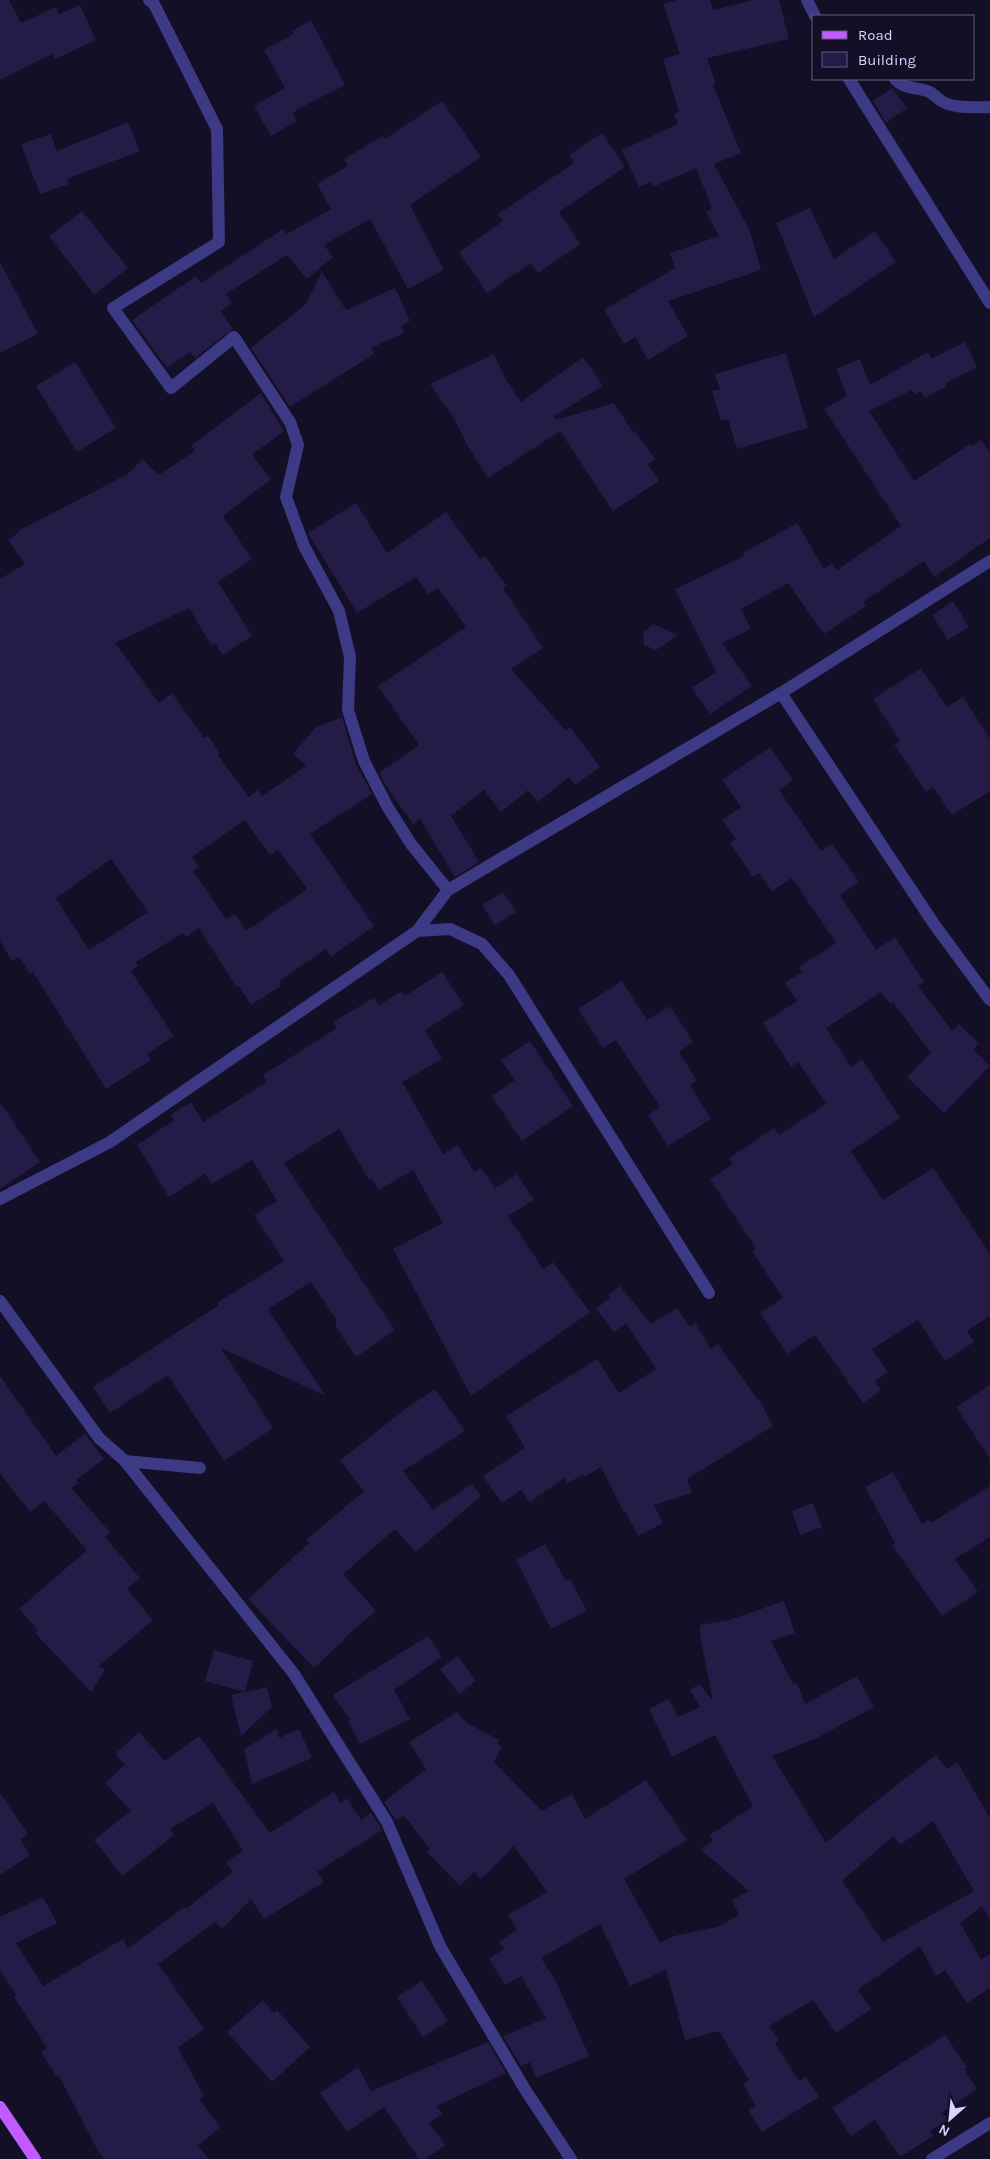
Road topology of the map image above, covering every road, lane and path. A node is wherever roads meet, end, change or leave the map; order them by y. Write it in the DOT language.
graph roads {
  1 [pos="149,0"];
  2 [pos="807,0"];
  3 [pos="814,15"];
  4 [pos="851,80"];
  5 [pos="896,80"];
  6 [pos="990,108"];
  7 [pos="990,303"];
  8 [pos="990,561"];
  9 [pos="782,693"];
  10 [pos="448,890"];
  11 [pos="417,931"];
  12 [pos="990,1000"];
  13 [pos="0,1199"];
  14 [pos="709,1293"];
  15 [pos="0,1301"];
  16 [pos="125,1462"];
  17 [pos="200,1468"];
  18 [pos="0,2107"];
  19 [pos="990,2123"];
  20 [pos="35,2159"];
  21 [pos="571,2159"];
  22 [pos="932,2159"];
  1 -- 10 [label="street"];
  2 -- 3 [label="street"];
  4 -- 7 [label="street"];
  5 -- 6 [label="street"];
  8 -- 9 [label="street"];
  9 -- 10 [label="street"];
  9 -- 12 [label="street"];
  10 -- 11 [label="street"];
  11 -- 13 [label="street"];
  11 -- 14 [label="street"];
  15 -- 16 [label="street"];
  16 -- 17 [label="street"];
  16 -- 21 [label="street"];
  18 -- 20 [label="main road"];
  19 -- 22 [label="street"];
}
